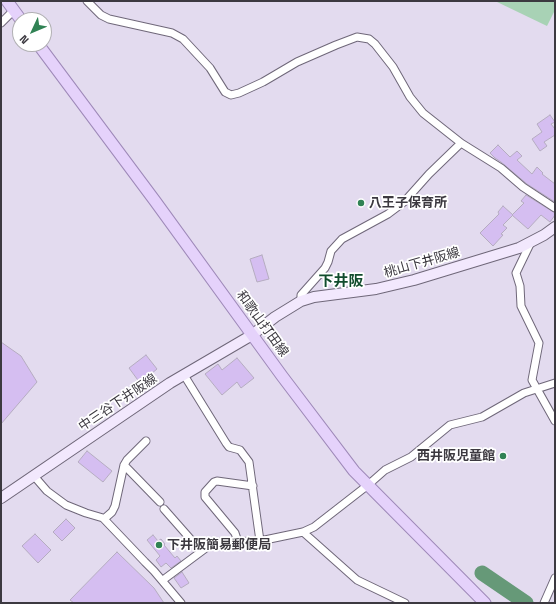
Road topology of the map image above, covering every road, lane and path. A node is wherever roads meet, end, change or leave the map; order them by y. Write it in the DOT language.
graph roads {
  1 [pos="88,1"];
  2 [pos="10,5"];
  3 [pos="1,23"];
  4 [pos="44,52"];
  5 [pos="461,143"];
  6 [pos="555,208"];
  7 [pos="555,227"];
  8 [pos="531,242"];
  9 [pos="301,301"];
  10 [pos="252,335"];
  11 [pos="184,375"];
  12 [pos="555,383"];
  13 [pos="538,388"];
  14 [pos="555,421"];
  15 [pos="146,441"];
  16 [pos="124,465"];
  17 [pos="34,476"];
  18 [pos="253,486"];
  19 [pos="368,486"];
  20 [pos="1,498"];
  21 [pos="160,502"];
  22 [pos="164,508"];
  23 [pos="104,520"];
  24 [pos="303,532"];
  25 [pos="260,541"];
  26 [pos="238,542"];
  27 [pos="201,551"];
  28 [pos="555,578"];
  29 [pos="163,580"];
  30 [pos="181,603"];
  31 [pos="405,603"];
  32 [pos="485,603"];
  33 [pos="544,603"];
  1 -- 5 [label="street"];
  2 -- 3 [label="street"];
  4 -- 10 [label="main road, 和歌山打田線"];
  5 -- 6 [label="street"];
  5 -- 9 [label="street"];
  7 -- 8 [label="main road, 桃山下井阪線"];
  8 -- 9 [label="main road, 桃山下井阪線"];
  8 -- 13 [label="street"];
  9 -- 10 [label="main road, 桃山下井阪線"];
  10 -- 11 [label="main road, 中三谷下井阪線"];
  10 -- 19 [label="main road, 和歌山打田線"];
  11 -- 17 [label="main road, 中三谷下井阪線"];
  11 -- 18 [label="street"];
  12 -- 13 [label="street"];
  13 -- 14 [label="street"];
  13 -- 19 [label="street"];
  15 -- 16 [label="street"];
  16 -- 21 [label="street"];
  16 -- 23 [label="street"];
  17 -- 20 [label="main road, 中三谷下井阪線"];
  17 -- 23 [label="street"];
  18 -- 25 [label="street"];
  18 -- 26 [label="street"];
  19 -- 24 [label="street"];
  19 -- 32 [label="main road, 和歌山打田線"];
  22 -- 27 [label="street"];
  23 -- 29 [label="street"];
  24 -- 25 [label="street"];
  24 -- 31 [label="street"];
  25 -- 26 [label="street"];
  26 -- 27 [label="street"];
  27 -- 29 [label="street"];
  28 -- 33 [label="street"];
  29 -- 30 [label="street"];
}
